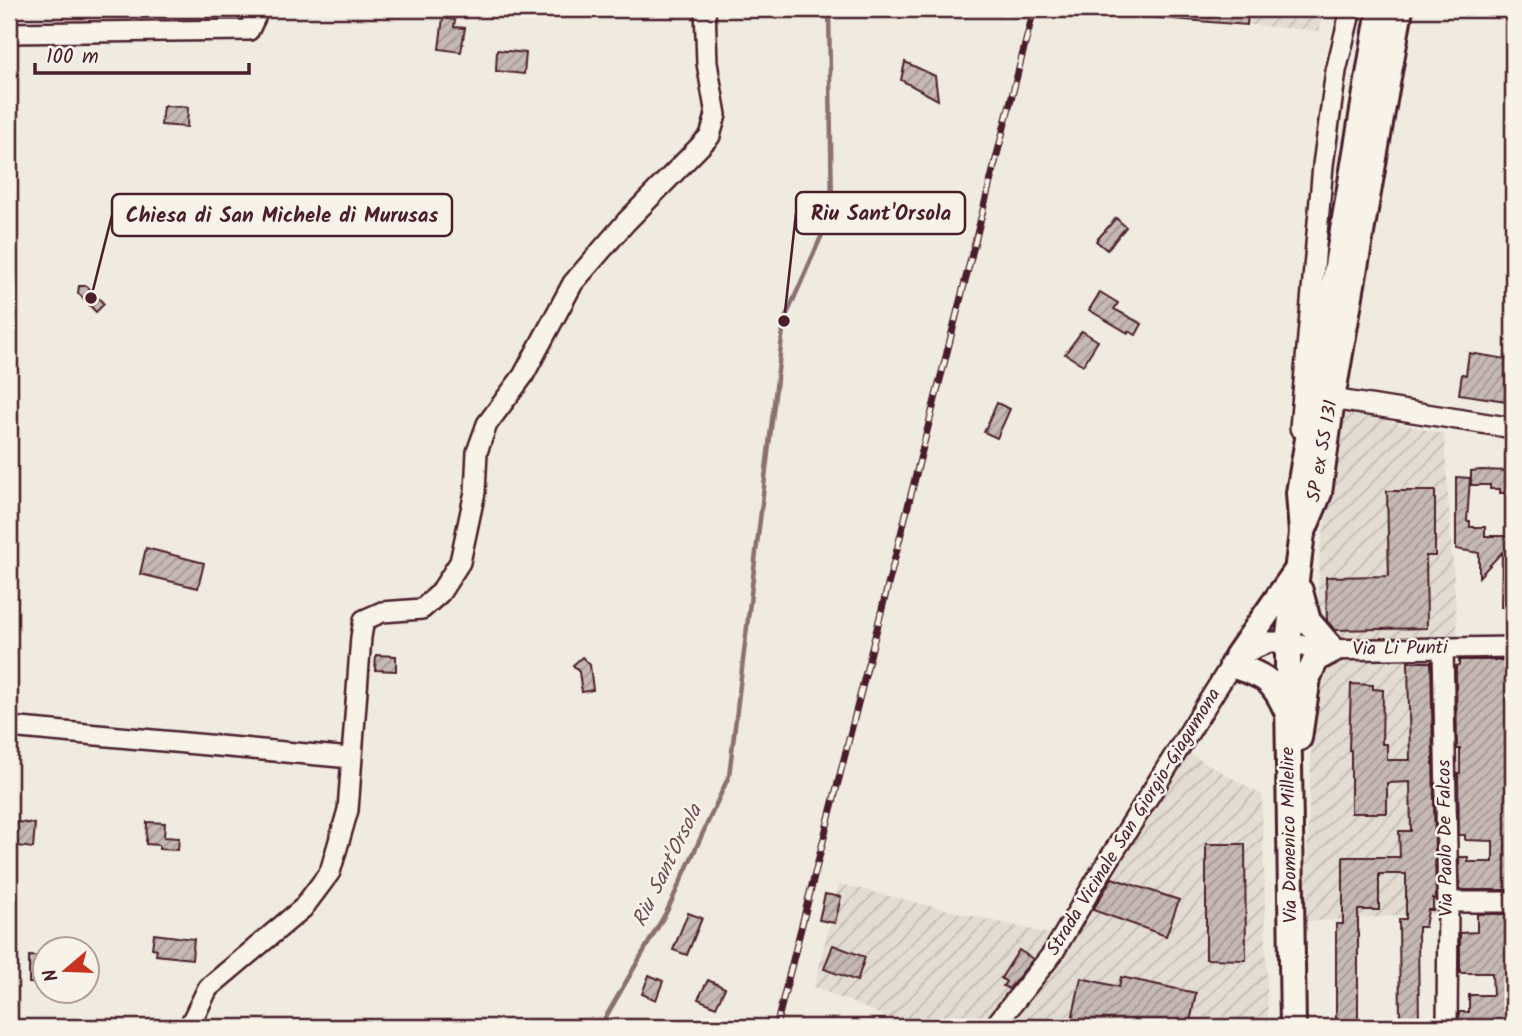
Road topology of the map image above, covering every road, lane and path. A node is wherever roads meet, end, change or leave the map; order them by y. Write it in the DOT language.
graph roads {
  1 [pos="259,9"];
  2 [pos="705,9"];
  3 [pos="1351,9"];
  4 [pos="1380,9"];
  5 [pos="1400,9"];
  6 [pos="9,33"];
  7 [pos="1332,398"];
  8 [pos="1513,428"];
  9 [pos="1308,441"];
  10 [pos="1302,533"];
  11 [pos="1297,573"];
  12 [pos="1288,642"];
  13 [pos="1513,647"];
  14 [pos="1443,649"];
  15 [pos="1333,650"];
  16 [pos="1234,661"];
  17 [pos="1288,713"];
  18 [pos="9,727"];
  19 [pos="351,758"];
  20 [pos="1290,785"];
  21 [pos="1448,902"];
  22 [pos="1513,902"];
  23 [pos="189,1027"];
  24 [pos="995,1027"];
  25 [pos="1293,1027"];
  26 [pos="1447,1027"];
  1 -- 6 [label="street"];
  2 -- 19 [label="street"];
  3 -- 9 [label="street"];
  4 -- 9 [label="main road, SP ex SS 131"];
  5 -- 7 [label="main road, SP ex SS 131"];
  7 -- 8 [label="street"];
  7 -- 10 [label="main road, SP ex SS 131"];
  9 -- 10 [label="main road, SP ex SS 131"];
  10 -- 11 [label="main road, Via Domenico Millelire"];
  11 -- 12 [label="main road, Via Domenico Millelire"];
  11 -- 15 [label="main road"];
  11 -- 16 [label="main road"];
  12 -- 15 [label="street, Via Li Punti"];
  12 -- 16 [label="street"];
  12 -- 17 [label="main road, Via Domenico Millelire"];
  13 -- 14 [label="street, Via Li Punti"];
  14 -- 15 [label="street, Via Li Punti"];
  14 -- 21 [label="street, Via Paolo De Falcos"];
  15 -- 20 [label="main road"];
  16 -- 17 [label="main road"];
  16 -- 24 [label="street, Strada Vicinale San Giorgio-Giagumona"];
  17 -- 20 [label="main road, Via Domenico Millelire"];
  18 -- 19 [label="street"];
  19 -- 23 [label="street"];
  20 -- 25 [label="main road, Via Domenico Millelire"];
  21 -- 22 [label="street"];
  21 -- 26 [label="street, Via Paolo De Falcos"];
}
